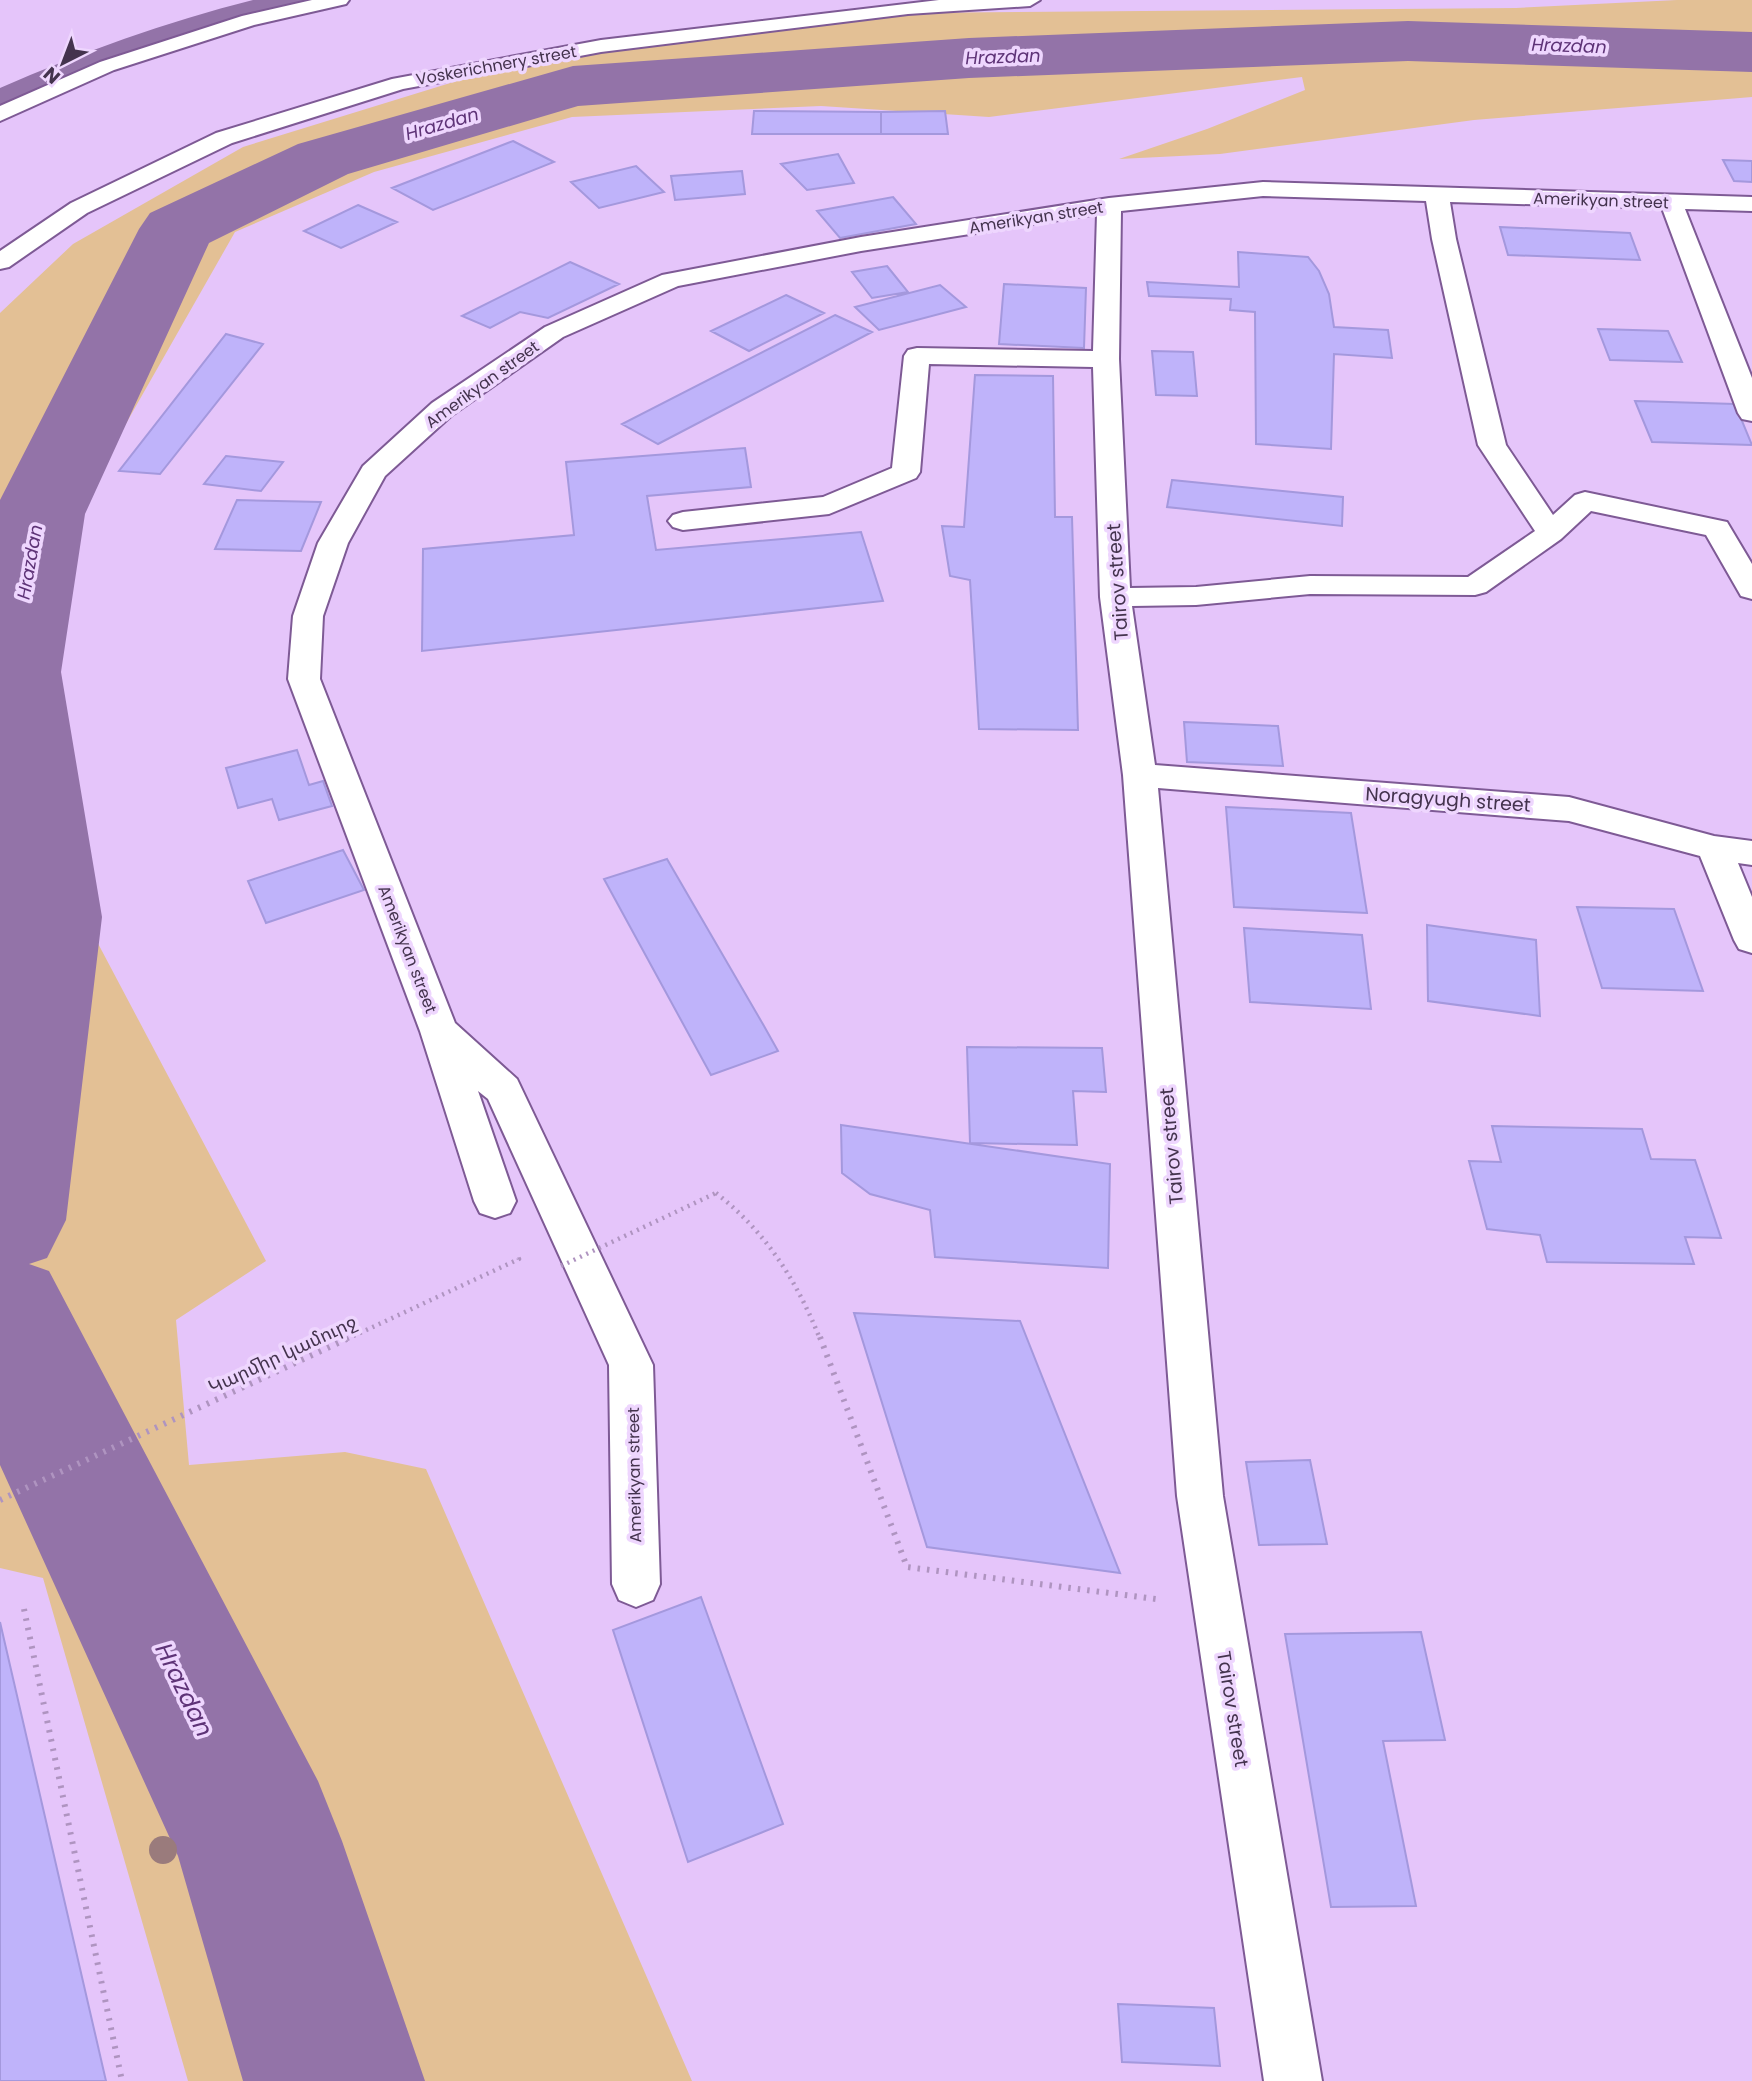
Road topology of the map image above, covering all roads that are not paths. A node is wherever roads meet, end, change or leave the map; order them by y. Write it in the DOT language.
graph roads {
  1 [pos="339,0"];
  2 [pos="1030,0"];
  3 [pos="0,114"];
  4 [pos="1437,195"];
  5 [pos="1671,202"];
  6 [pos="1752,204"];
  7 [pos="1109,205"];
  8 [pos="0,262"];
  9 [pos="1106,359"];
  10 [pos="1752,413"];
  11 [pos="683,521"];
  12 [pos="1551,533"];
  13 [pos="1752,590"];
  14 [pos="1115,597"];
  15 [pos="1140,775"];
  16 [pos="1714,848"];
  17 [pos="1752,853"];
  18 [pos="1752,940"];
  19 [pos="439,1031"];
  20 [pos="495,1201"];
  21 [pos="636,1584"];
  22 [pos="1293,2081"];
  1 -- 3 [label="street"];
  2 -- 8 [label="street, Voskerichnery street"];
  4 -- 5 [label="street, Amerikyan street"];
  4 -- 7 [label="street, Amerikyan street"];
  4 -- 12 [label="street"];
  5 -- 6 [label="street, Amerikyan street"];
  5 -- 10 [label="street"];
  7 -- 9 [label="street, Tairov street"];
  7 -- 19 [label="street, Amerikyan street"];
  9 -- 11 [label="street"];
  9 -- 14 [label="street, Tairov street"];
  12 -- 13 [label="street"];
  12 -- 14 [label="street"];
  14 -- 15 [label="street, Tairov street"];
  15 -- 16 [label="street, Noragyugh street"];
  15 -- 22 [label="street, Tairov street"];
  16 -- 17 [label="street, Noragyugh street"];
  16 -- 18 [label="street"];
  19 -- 20 [label="street"];
  19 -- 21 [label="street, Amerikyan street"];
}
